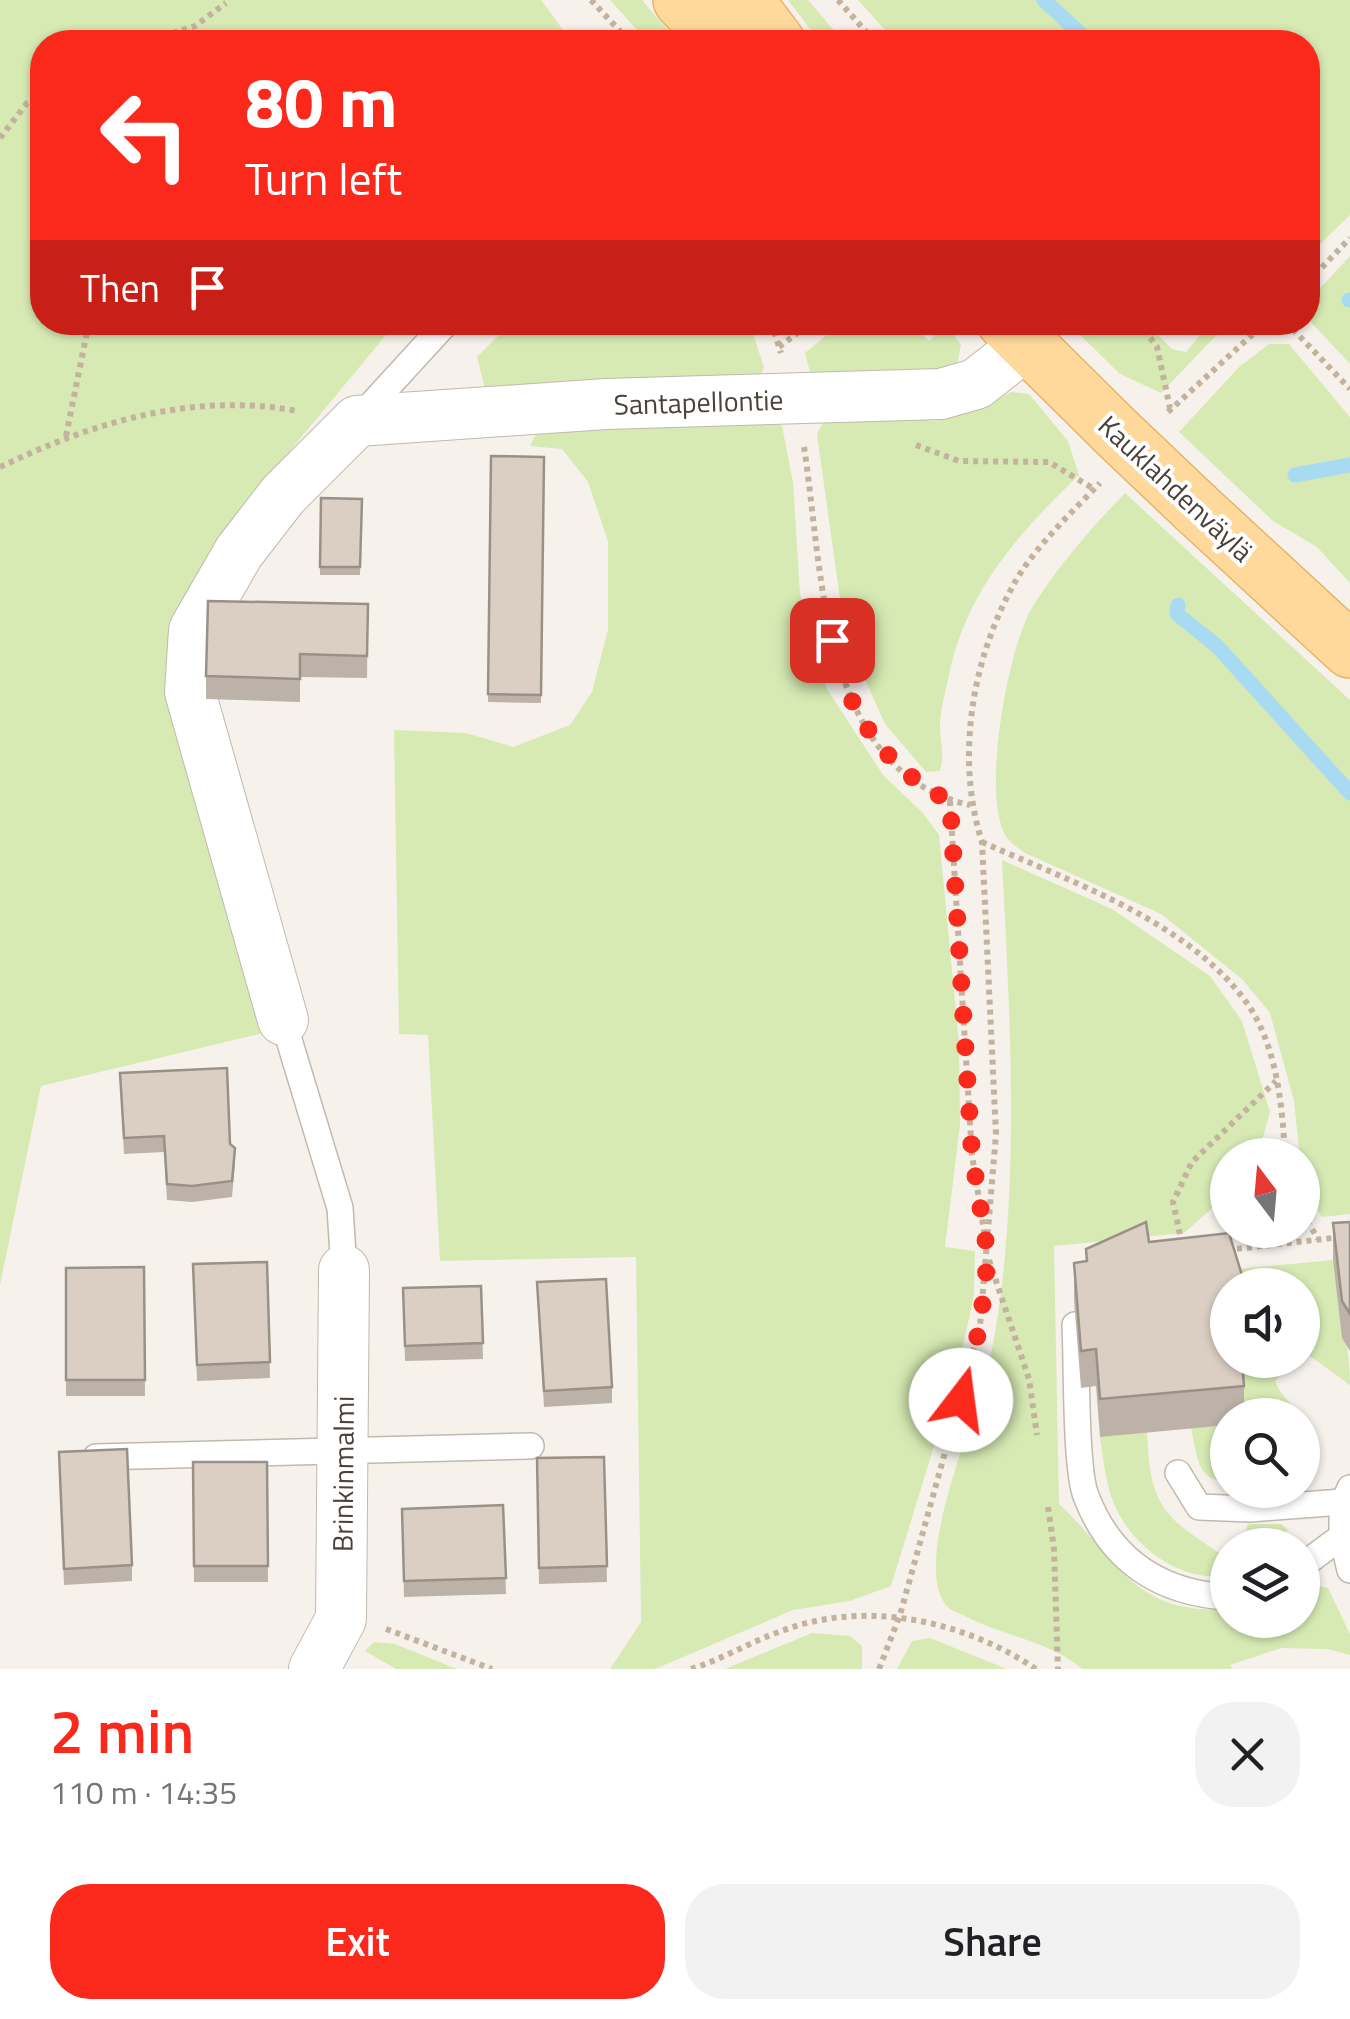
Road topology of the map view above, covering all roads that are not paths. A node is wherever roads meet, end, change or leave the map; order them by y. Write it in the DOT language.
graph roads {
  1 [pos="681,0"];
  2 [pos="745,0"];
  3 [pos="709,30"];
  4 [pos="768,30"];
  5 [pos="436,335"];
  6 [pos="1014,335"];
  7 [pos="1016,335"];
  8 [pos="357,421"];
  9 [pos="1350,650"];
  10 [pos="284,1020"];
  11 [pos="344,1270"];
  12 [pos="1075,1325"];
  13 [pos="531,1446"];
  14 [pos="342,1449"];
  15 [pos="88,1457"];
  16 [pos="1178,1473"];
  17 [pos="1346,1495"];
  18 [pos="1341,1538"];
  19 [pos="1320,1553"];
  20 [pos="1350,1570"];
  21 [pos="1210,1596"];
  22 [pos="314,1669"];
  1 -- 3 [label="main road"];
  2 -- 4 [label="main road"];
  5 -- 8 [label="lane"];
  6 -- 8 [label="street, Santapellontie"];
  7 -- 9 [label="main road, Kauklahdenväylä, bridge"];
  8 -- 10 [label="street"];
  10 -- 11 [label="lane"];
  11 -- 14 [label="street, Brinkinmalmi"];
  12 -- 21 [label="lane"];
  13 -- 14 [label="lane"];
  14 -- 15 [label="lane"];
  14 -- 22 [label="street, Brinkinmalmi"];
  16 -- 17 [label="lane"];
  17 -- 18 [label="lane"];
  18 -- 19 [label="lane"];
  18 -- 20 [label="lane"];
}
